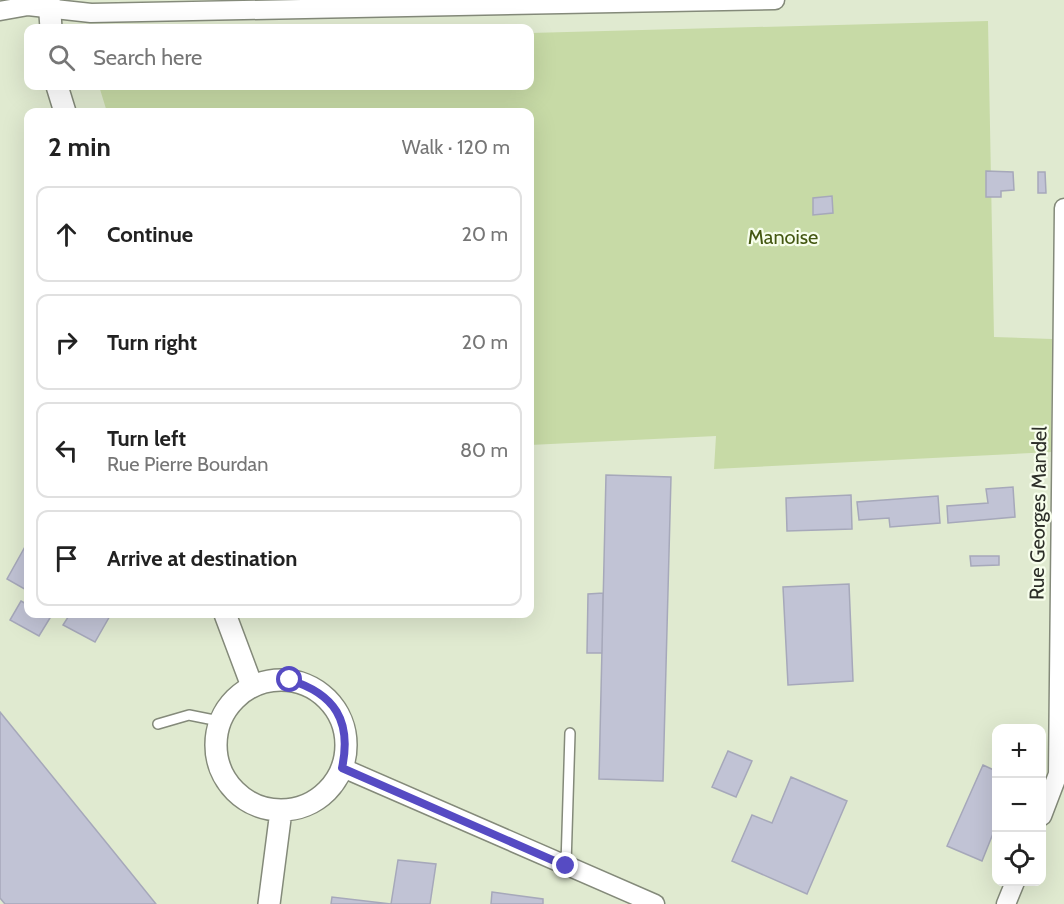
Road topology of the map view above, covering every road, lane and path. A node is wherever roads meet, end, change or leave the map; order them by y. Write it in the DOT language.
graph roads {
  1 [pos="775,0"];
  2 [pos="0,11"];
  3 [pos="50,12"];
  4 [pos="58,90"];
  5 [pos="64,108"];
  6 [pos="1064,208"];
  7 [pos="226,618"];
  8 [pos="252,686"];
  9 [pos="219,721"];
  10 [pos="158,724"];
  11 [pos="570,733"];
  12 [pos="342,768"];
  13 [pos="1046,804"];
  14 [pos="281,811"];
  15 [pos="566,866"];
  16 [pos="1013,886"];
  17 [pos="269,904"];
  18 [pos="655,904"];
  19 [pos="1006,904"];
  1 -- 3 [label="street"];
  2 -- 3 [label="street"];
  4 -- 5 [label="street"];
  6 -- 13 [label="street, Rue Georges Mandel"];
  7 -- 8 [label="street"];
  8 -- 9 [label="street"];
  8 -- 12 [label="street"];
  9 -- 10 [label="lane"];
  9 -- 14 [label="street"];
  11 -- 15 [label="lane"];
  12 -- 14 [label="street"];
  12 -- 15 [label="street"];
  14 -- 17 [label="street"];
  15 -- 18 [label="street"];
  16 -- 19 [label="street"];
}
